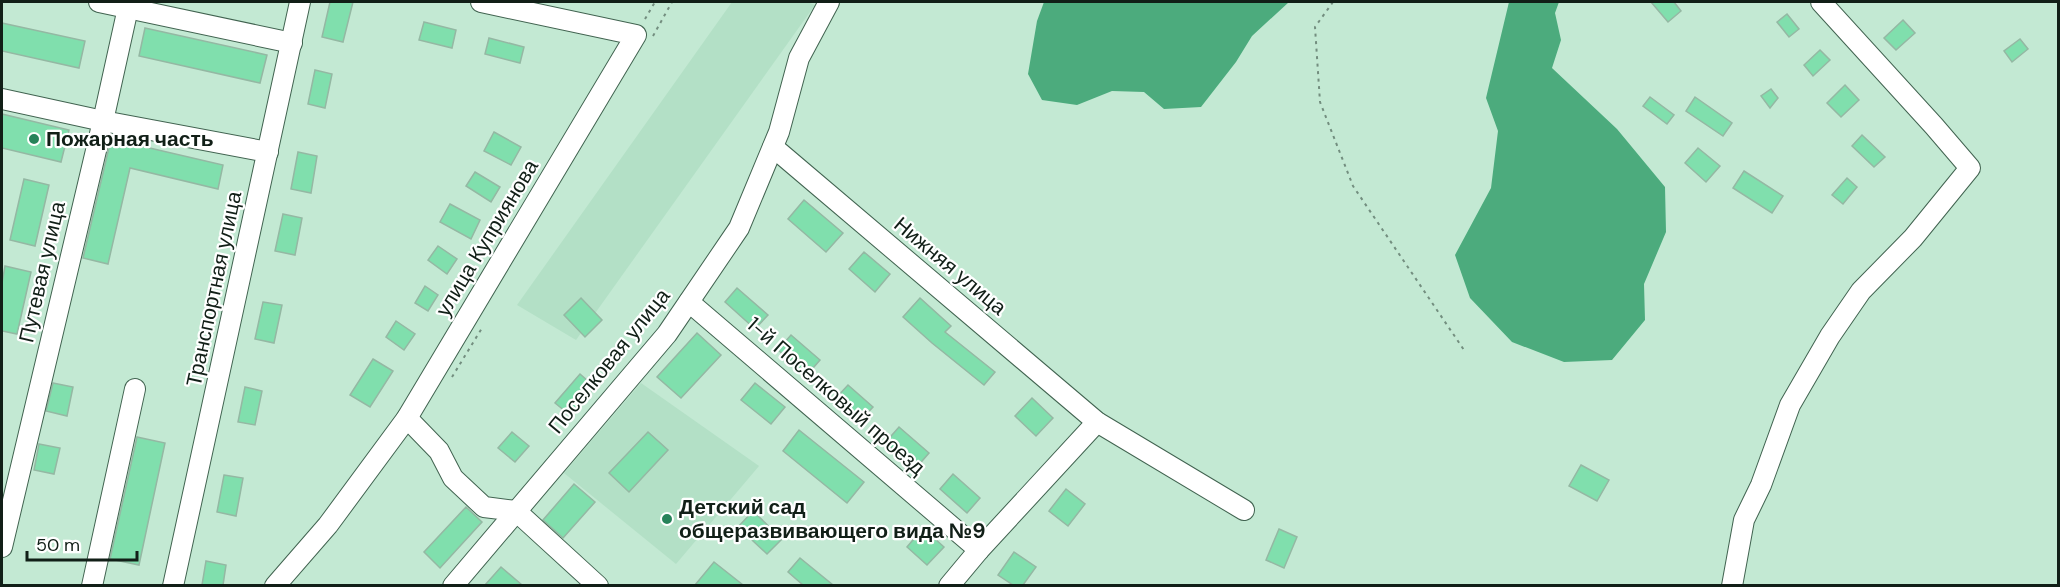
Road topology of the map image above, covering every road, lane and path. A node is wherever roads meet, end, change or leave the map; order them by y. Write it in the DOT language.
graph roads {
  1 [pos="99,2"];
  2 [pos="300,2"];
  3 [pos="481,2"];
  4 [pos="655,2"];
  5 [pos="829,2"];
  6 [pos="1333,2"];
  7 [pos="1821,2"];
  8 [pos="128,8"];
  9 [pos="636,35"];
  10 [pos="292,43"];
  11 [pos="2,99"];
  12 [pos="103,121"];
  13 [pos="772,147"];
  14 [pos="268,152"];
  15 [pos="689,302"];
  16 [pos="1464,350"];
  17 [pos="135,389"];
  18 [pos="407,418"];
  19 [pos="1097,422"];
  20 [pos="1244,510"];
  21 [pos="516,511"];
  22 [pos="2,547"];
  23 [pos="979,550"];
  24 [pos="92,585"];
  25 [pos="173,585"];
  26 [pos="274,585"];
  27 [pos="453,585"];
  28 [pos="598,585"];
  29 [pos="949,585"];
  30 [pos="1732,585"];
  1 -- 8 [label="street"];
  2 -- 10 [label="street, Транспортная улица"];
  3 -- 9 [label="street"];
  4 -- 9 [label="path"];
  5 -- 13 [label="street, Поселковая улица"];
  6 -- 16 [label="path"];
  7 -- 30 [label="street"];
  8 -- 10 [label="street"];
  8 -- 12 [label="street, Путевая улица"];
  9 -- 18 [label="street, улица Куприянова"];
  10 -- 14 [label="street, Транспортная улица"];
  11 -- 12 [label="street"];
  12 -- 14 [label="street"];
  12 -- 22 [label="street, Путевая улица"];
  13 -- 15 [label="street, Поселковая улица"];
  13 -- 19 [label="street, Нижняя улица"];
  14 -- 25 [label="street, Транспортная улица"];
  15 -- 21 [label="street, Поселковая улица"];
  15 -- 23 [label="street, 1-й Поселковый проезд"];
  17 -- 24 [label="street"];
  18 -- 21 [label="street"];
  18 -- 26 [label="street, улица Куприянова"];
  19 -- 20 [label="street, Нижняя улица"];
  19 -- 23 [label="street"];
  21 -- 27 [label="street, Поселковая улица"];
  21 -- 28 [label="street"];
  23 -- 29 [label="street"];
}
